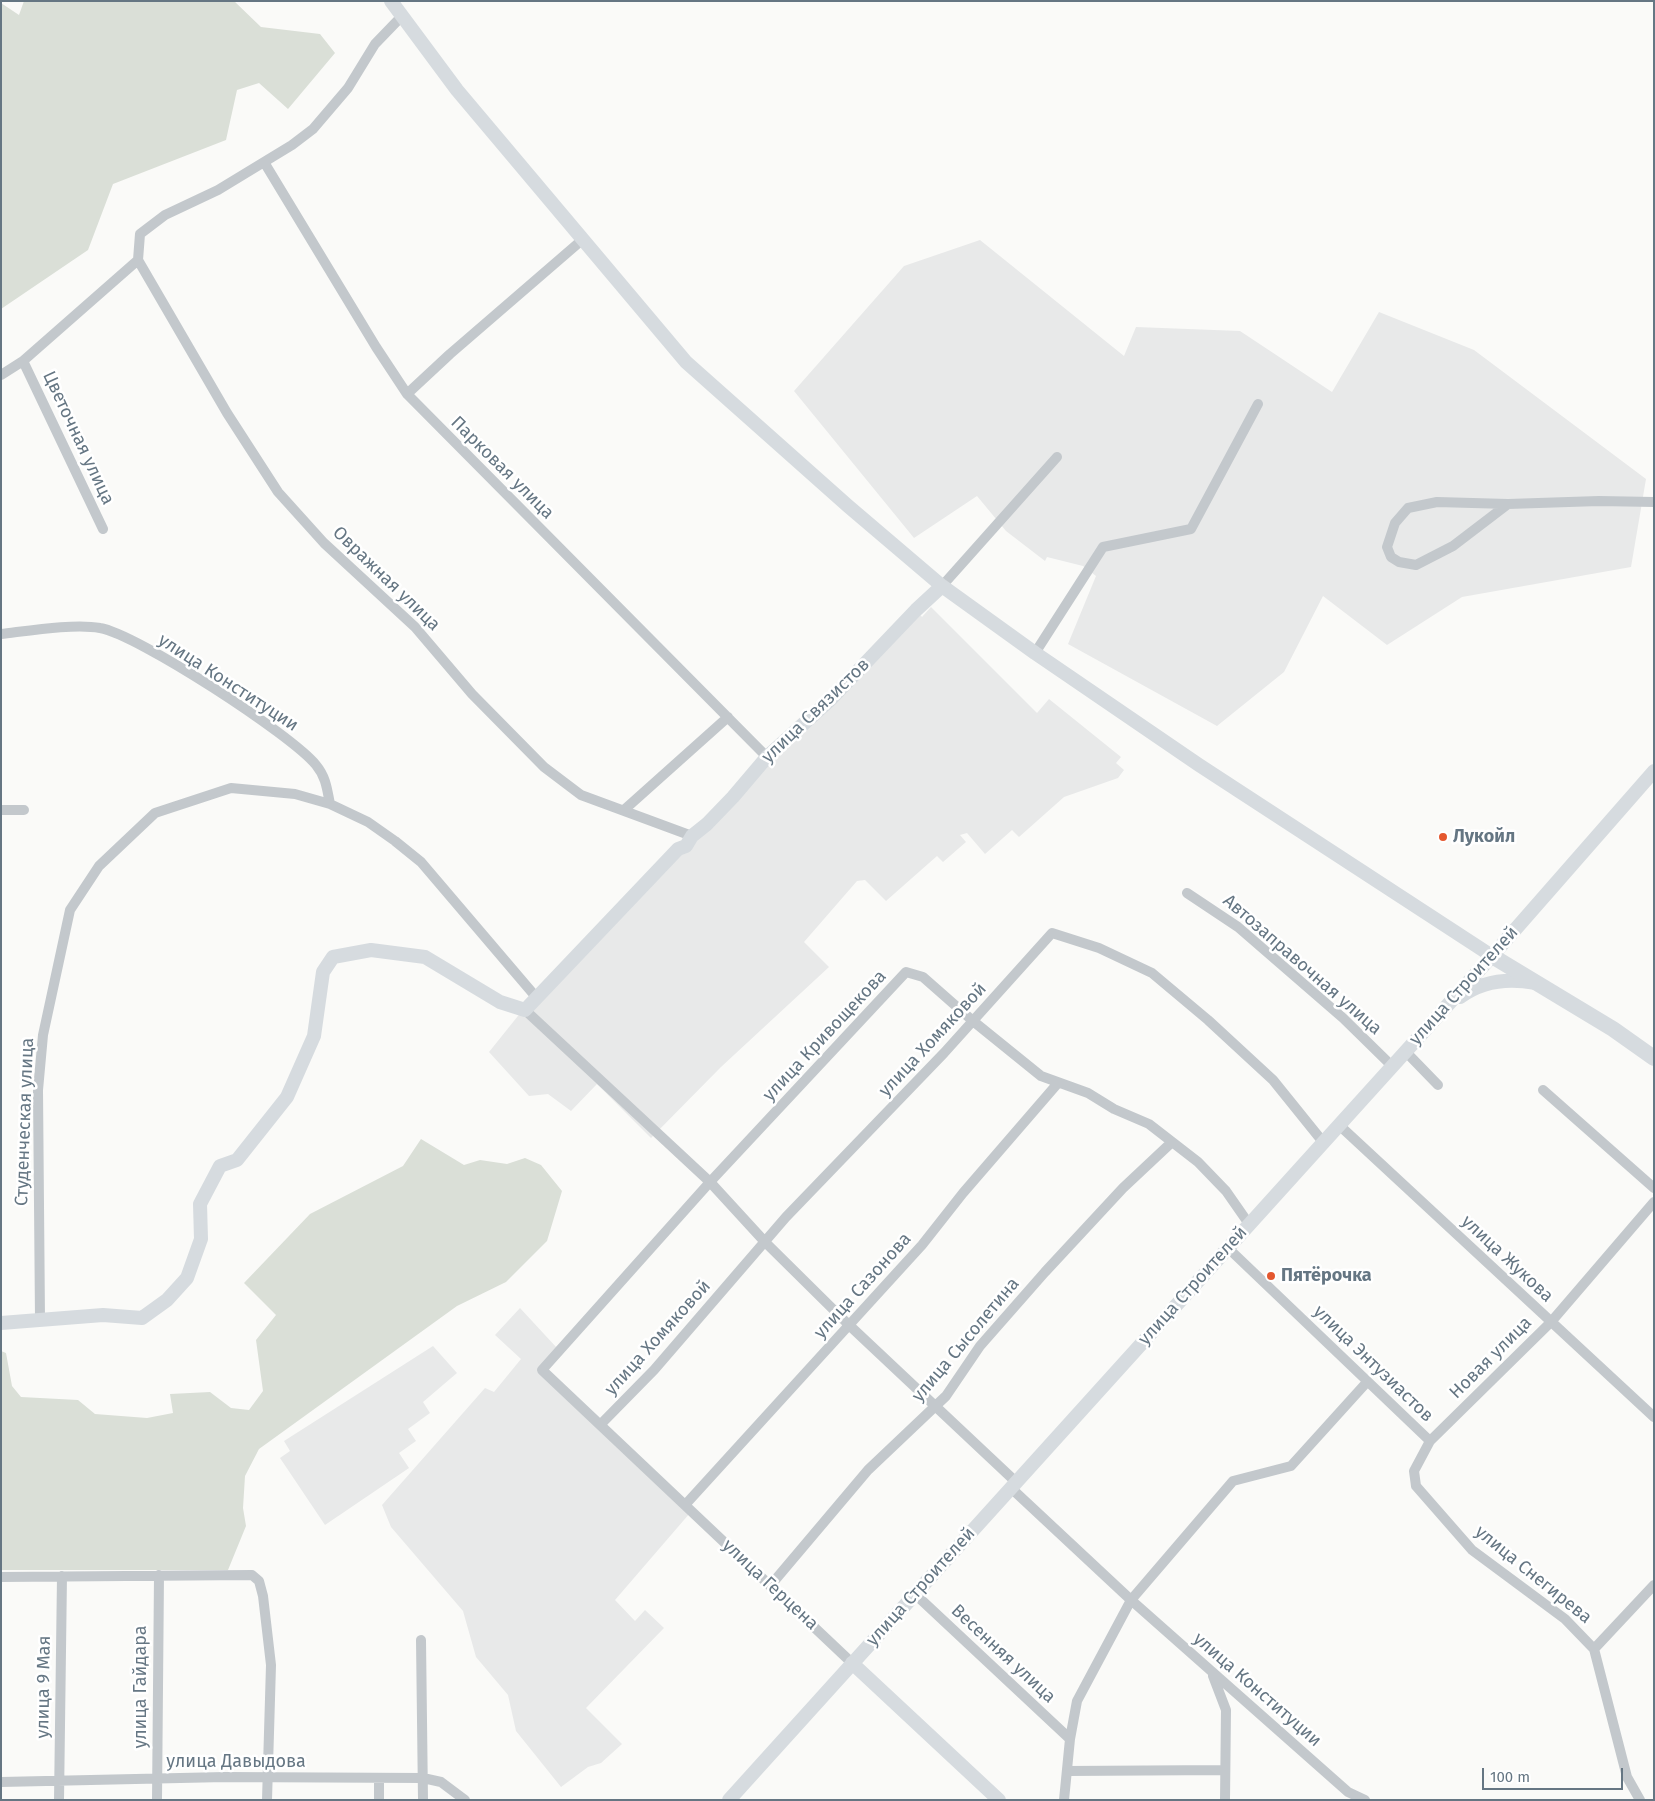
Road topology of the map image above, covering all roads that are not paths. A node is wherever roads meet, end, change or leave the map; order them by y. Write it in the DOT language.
graph roads {
  1 [pos="391,1"];
  2 [pos="402,16"];
  3 [pos="264,162"];
  4 [pos="582,240"];
  5 [pos="138,260"];
  6 [pos="23,361"];
  7 [pos="1,375"];
  8 [pos="407,394"];
  9 [pos="1258,404"];
  10 [pos="1057,457"];
  11 [pos="1654,502"];
  12 [pos="1508,504"];
  13 [pos="103,529"];
  14 [pos="942,586"];
  15 [pos="1,634"];
  16 [pos="1035,653"];
  17 [pos="728,717"];
  18 [pos="767,757"];
  19 [pos="1654,770"];
  20 [pos="330,804"];
  21 [pos="1,810"];
  22 [pos="24,810"];
  23 [pos="624,810"];
  24 [pos="692,836"];
  25 [pos="1187,893"];
  26 [pos="1492,956"];
  27 [pos="1539,984"];
  28 [pos="536,997"];
  29 [pos="1447,1006"];
  30 [pos="525,1010"];
  31 [pos="973,1021"];
  32 [pos="1405,1051"];
  33 [pos="1654,1058"];
  34 [pos="1392,1066"];
  35 [pos="1058,1083"];
  36 [pos="1438,1086"];
  37 [pos="1543,1090"];
  38 [pos="1339,1125"];
  39 [pos="1172,1142"];
  40 [pos="1323,1142"];
  41 [pos="710,1182"];
  42 [pos="1654,1188"];
  43 [pos="1654,1202"];
  44 [pos="1249,1224"];
  45 [pos="765,1242"];
  46 [pos="1228,1248"];
  47 [pos="40,1319"];
  48 [pos="1551,1322"];
  49 [pos="1,1323"];
  50 [pos="849,1326"];
  51 [pos="1368,1382"];
  52 [pos="936,1406"];
  53 [pos="1654,1417"];
  54 [pos="600,1425"];
  55 [pos="1430,1441"];
  56 [pos="1414,1471"];
  57 [pos="1013,1485"];
  58 [pos="685,1505"];
  59 [pos="159,1575"];
  60 [pos="62,1576"];
  61 [pos="1,1577"];
  62 [pos="1654,1585"];
  63 [pos="770,1586"];
  64 [pos="915,1594"];
  65 [pos="1131,1600"];
  66 [pos="421,1640"];
  67 [pos="1594,1649"];
  68 [pos="852,1663"];
  69 [pos="1212,1673"];
  70 [pos="1070,1739"];
  71 [pos="1225,1770"];
  72 [pos="1067,1771"];
  73 [pos="267,1777"];
  74 [pos="157,1778"];
  75 [pos="379,1778"];
  76 [pos="423,1778"];
  77 [pos="59,1781"];
  78 [pos="1,1782"];
  79 [pos="59,1800"];
  80 [pos="157,1800"];
  81 [pos="267,1800"];
  82 [pos="379,1800"];
  83 [pos="423,1800"];
  84 [pos="465,1800"];
  85 [pos="729,1800"];
  86 [pos="999,1800"];
  87 [pos="1064,1800"];
  88 [pos="1225,1800"];
  89 [pos="1365,1800"];
  90 [pos="1640,1800"];
  1 -- 2 [label="main road"];
  2 -- 3 [label="street"];
  2 -- 4 [label="main road"];
  3 -- 5 [label="street"];
  3 -- 8 [label="street, Парковая улица"];
  4 -- 8 [label="street"];
  4 -- 14 [label="main road"];
  5 -- 6 [label="street"];
  5 -- 23 [label="street, Овражная улица"];
  6 -- 7 [label="street"];
  6 -- 13 [label="street, Цветочная улица"];
  8 -- 17 [label="street, Парковая улица"];
  9 -- 16 [label="street"];
  10 -- 14 [label="street"];
  11 -- 12 [label="street"];
  12 -- 12 [label="street"];
  14 -- 16 [label="main road"];
  14 -- 18 [label="main road, улица Связистов"];
  15 -- 20 [label="street, улица Конституции"];
  16 -- 26 [label="main road"];
  17 -- 18 [label="street, Парковая улица"];
  17 -- 23 [label="street"];
  18 -- 24 [label="main road, улица Связистов"];
  19 -- 26 [label="main road, улица Строителей"];
  20 -- 28 [label="street"];
  20 -- 47 [label="street, Студенческая улица"];
  21 -- 22 [label="street"];
  23 -- 24 [label="street, Овражная улица"];
  24 -- 28 [label="main road, улица Связистов"];
  25 -- 34 [label="street, Автозаправочная улица"];
  26 -- 27 [label="main road"];
  26 -- 29 [label="main road, улица Строителей"];
  27 -- 29 [label="main road"];
  27 -- 33 [label="main road"];
  28 -- 30 [label="main road, улица Связистов"];
  29 -- 32 [label="main road, улица Строителей"];
  30 -- 41 [label="street, улица Конституции"];
  30 -- 47 [label="main road"];
  31 -- 35 [label="street"];
  31 -- 40 [label="street, улица Хомяковой"];
  31 -- 41 [label="street, улица Кривощекова"];
  31 -- 45 [label="street, улица Хомяковой"];
  32 -- 34 [label="main road, улица Строителей"];
  32 -- 36 [label="street"];
  34 -- 38 [label="main road, улица Строителей"];
  35 -- 39 [label="street"];
  35 -- 50 [label="street, улица Сазонова"];
  37 -- 42 [label="street"];
  38 -- 40 [label="main road, улица Строителей"];
  38 -- 48 [label="street, улица Жукова"];
  39 -- 44 [label="street"];
  39 -- 52 [label="street, улица Сысолетина"];
  40 -- 44 [label="main road, улица Строителей"];
  41 -- 45 [label="street, улица Конституции"];
  41 -- 54 [label="street, улица Герцена"];
  43 -- 48 [label="street, Новая улица"];
  44 -- 46 [label="main road, улица Строителей"];
  45 -- 50 [label="street, улица Конституции"];
  45 -- 54 [label="street, улица Хомяковой"];
  46 -- 51 [label="street, улица Энтузиастов"];
  46 -- 57 [label="main road, улица Строителей"];
  47 -- 49 [label="main road"];
  48 -- 53 [label="street, улица Жукова"];
  48 -- 55 [label="street, Новая улица"];
  50 -- 52 [label="street, улица Конституции"];
  50 -- 58 [label="street, улица Сазонова"];
  51 -- 55 [label="street, улица Энтузиастов"];
  51 -- 65 [label="street"];
  52 -- 57 [label="street, улица Конституции"];
  52 -- 63 [label="street, улица Сысолетина"];
  54 -- 58 [label="street, улица Герцена"];
  55 -- 56 [label="street, Новая улица"];
  56 -- 67 [label="street, улица Снегирева"];
  57 -- 64 [label="main road, улица Строителей"];
  57 -- 65 [label="street, улица Конституции"];
  58 -- 63 [label="street, улица Герцена"];
  59 -- 60 [label="street"];
  59 -- 73 [label="street"];
  59 -- 74 [label="street, улица Гайдара"];
  60 -- 61 [label="street"];
  60 -- 77 [label="street, улица 9 Мая"];
  62 -- 67 [label="street"];
  63 -- 68 [label="street, улица Герцена"];
  64 -- 68 [label="main road, улица Строителей"];
  64 -- 70 [label="street, Весенняя улица"];
  65 -- 69 [label="street, улица Конституции"];
  65 -- 70 [label="street"];
  66 -- 76 [label="street"];
  67 -- 90 [label="street, улица Снегирева"];
  68 -- 85 [label="main road, улица Строителей"];
  68 -- 86 [label="main road, улица Герцена"];
  69 -- 71 [label="street"];
  69 -- 89 [label="street, улица Конституции"];
  70 -- 72 [label="street"];
  71 -- 72 [label="street"];
  71 -- 88 [label="street"];
  72 -- 87 [label="street"];
  73 -- 74 [label="street, улица Давыдова"];
  73 -- 75 [label="street, улица Давыдова"];
  73 -- 81 [label="street"];
  74 -- 77 [label="street, улица Давыдова"];
  74 -- 80 [label="street, улица Гайдара"];
  75 -- 76 [label="street, улица Давыдова"];
  75 -- 82 [label="street"];
  76 -- 83 [label="street"];
  76 -- 84 [label="street, улица Давыдова"];
  77 -- 78 [label="street, улица Давыдова"];
  77 -- 79 [label="street, улица 9 Мая"];
}
